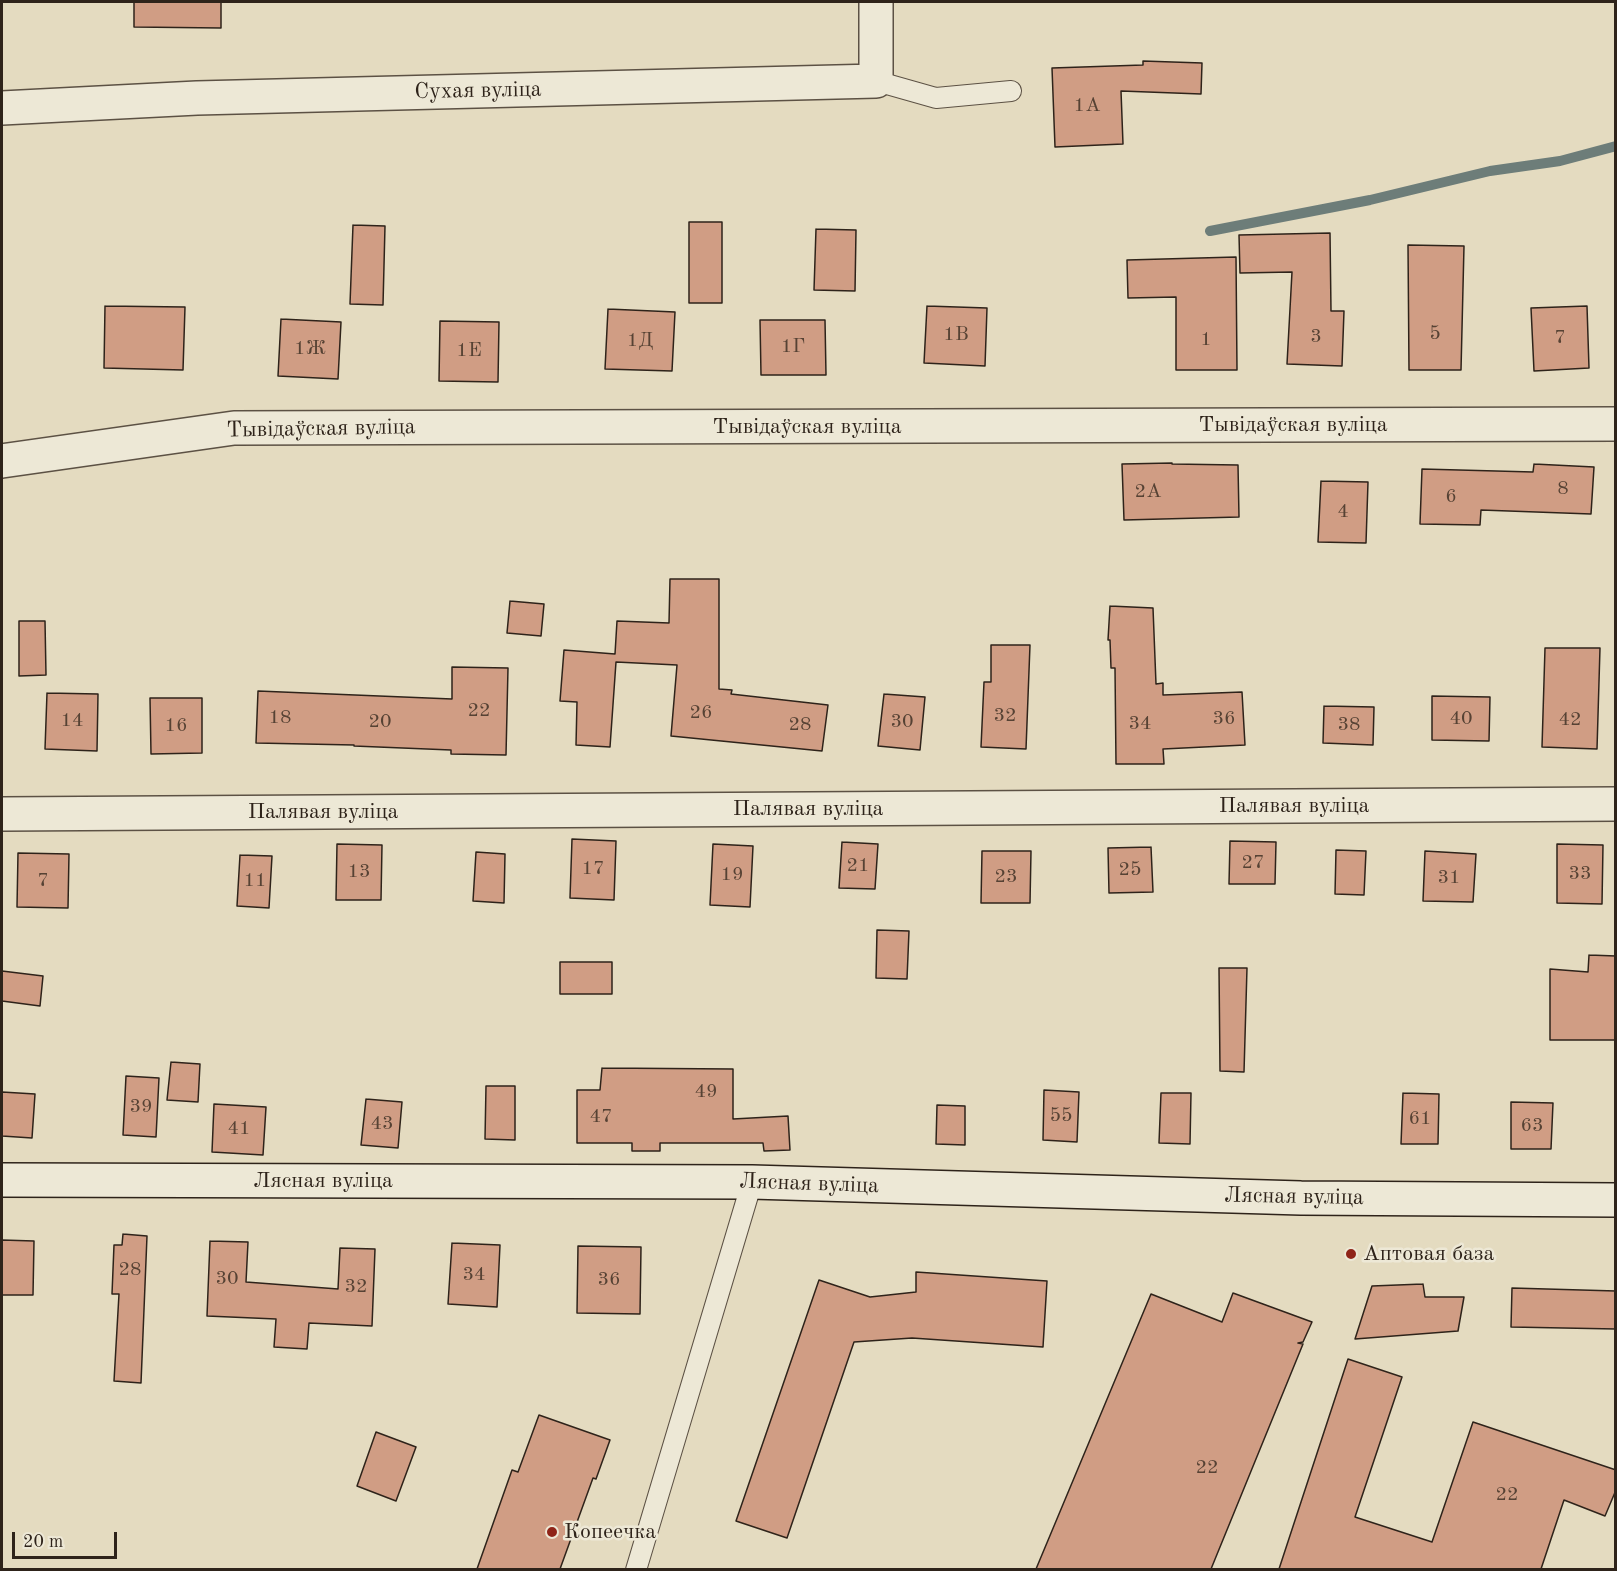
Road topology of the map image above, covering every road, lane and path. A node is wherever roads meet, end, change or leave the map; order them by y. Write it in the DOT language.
graph roads {
  1 [pos="876,2"];
  2 [pos="876,81"];
  3 [pos="1011,91"];
  4 [pos="2,108"];
  5 [pos="1616,424"];
  6 [pos="2,461"];
  7 [pos="1616,804"];
  8 [pos="2,814"];
  9 [pos="2,1180"];
  10 [pos="752,1182"];
  11 [pos="1616,1200"];
  12 [pos="636,1569"];
  1 -- 2 [label="street"];
  2 -- 3 [label="lane"];
  2 -- 4 [label="street, Сухая вуліца"];
  5 -- 6 [label="street, Тывідаўская вуліца"];
  7 -- 8 [label="street, Палявая вуліца"];
  9 -- 10 [label="street, Лясная вуліца"];
  10 -- 11 [label="street, Лясная вуліца"];
  10 -- 12 [label="lane"];
}
